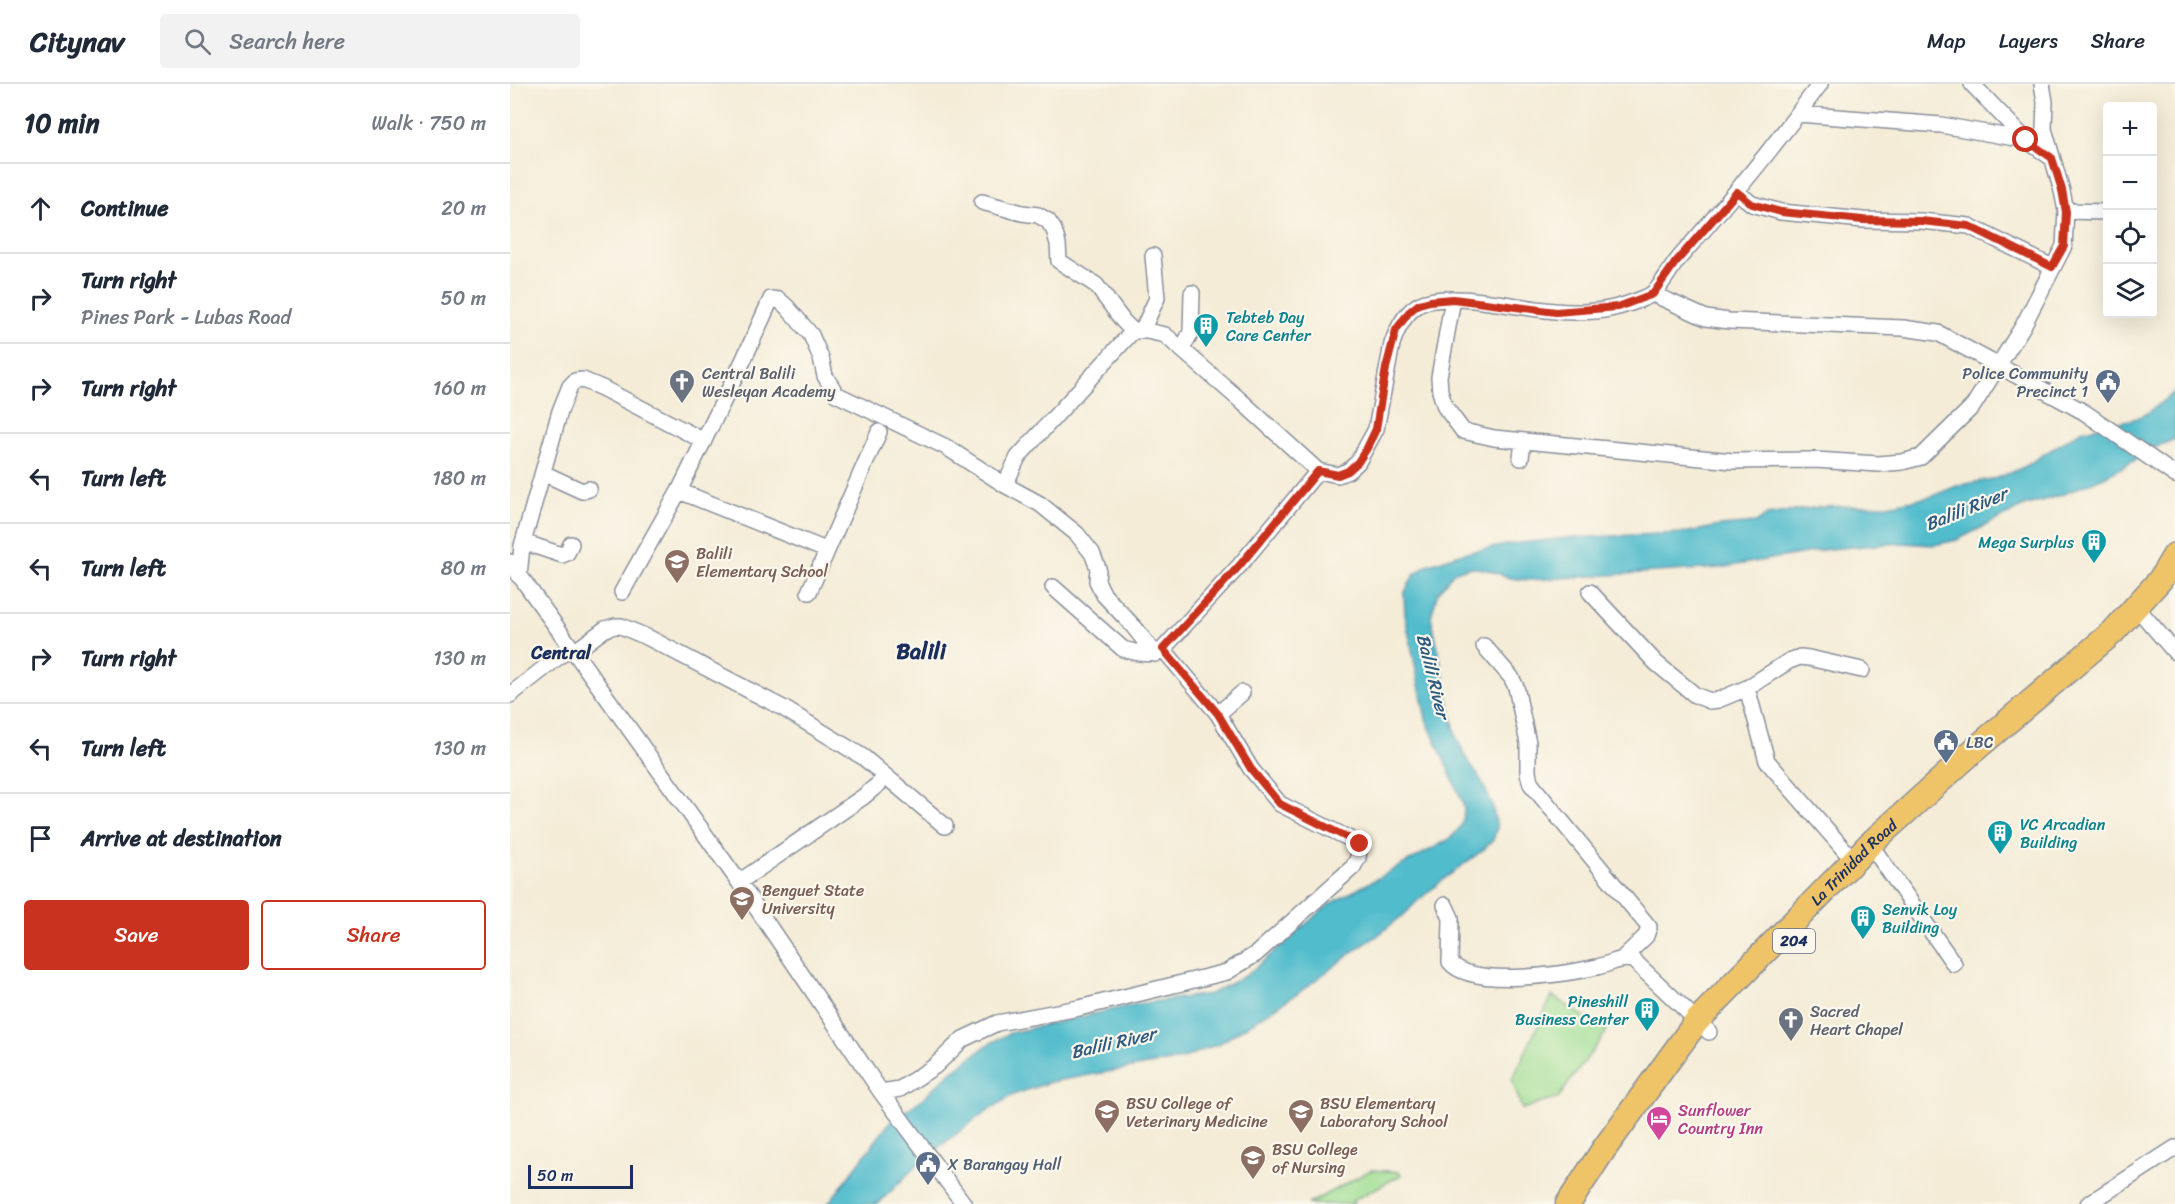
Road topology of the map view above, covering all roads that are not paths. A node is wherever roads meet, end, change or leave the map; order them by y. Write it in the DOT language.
graph roads {
  1 [pos="1820,84"];
  2 [pos="1971,84"];
  3 [pos="2042,84"];
  4 [pos="1798,114"];
  5 [pos="2026,140"];
  6 [pos="2052,158"];
  7 [pos="1737,192"];
  8 [pos="982,202"];
  9 [pos="2066,212"];
  10 [pos="2103,212"];
  11 [pos="1153,256"];
  12 [pos="2052,267"];
  13 [pos="1192,293"];
  14 [pos="1653,294"];
  15 [pos="1453,299"];
  16 [pos="1138,331"];
  17 [pos="1182,349"];
  18 [pos="2000,365"];
  19 [pos="879,432"];
  20 [pos="704,441"];
  21 [pos="1523,441"];
  22 [pos="1521,458"];
  23 [pos="1318,471"];
  24 [pos="543,474"];
  25 [pos="2175,475"];
  26 [pos="1005,485"];
  27 [pos="589,489"];
  28 [pos="679,491"];
  29 [pos="523,542"];
  30 [pos="571,544"];
  31 [pos="826,550"];
  32 [pos="2175,555"];
  33 [pos="510,562"];
  34 [pos="519,576"];
  35 [pos="2175,586"];
  36 [pos="1053,587"];
  37 [pos="622,592"];
  38 [pos="809,592"];
  39 [pos="1590,592"];
  40 [pos="2142,613"];
  41 [pos="1484,646"];
  42 [pos="572,650"];
  43 [pos="1159,651"];
  44 [pos="2175,652"];
  45 [pos="1862,670"];
  46 [pos="1747,688"];
  47 [pos="1242,693"];
  48 [pos="510,695"];
  49 [pos="1218,714"];
  50 [pos="886,777"];
  51 [pos="945,826"];
  52 [pos="1867,854"];
  53 [pos="739,882"];
  54 [pos="1445,905"];
  55 [pos="1623,958"];
  56 [pos="1954,964"];
  57 [pos="1702,1026"];
  58 [pos="884,1097"];
  59 [pos="2175,1148"];
  60 [pos="964,1204"];
  61 [pos="1568,1204"];
  62 [pos="1584,1204"];
  63 [pos="2088,1204"];
  1 -- 4 [label="street"];
  2 -- 5 [label="street"];
  3 -- 6 [label="street"];
  4 -- 5 [label="street"];
  4 -- 7 [label="street"];
  5 -- 6 [label="street"];
  6 -- 9 [label="street"];
  7 -- 12 [label="street"];
  7 -- 14 [label="street"];
  8 -- 16 [label="street"];
  9 -- 10 [label="street"];
  9 -- 12 [label="street"];
  11 -- 16 [label="street"];
  12 -- 18 [label="street"];
  13 -- 17 [label="street"];
  14 -- 15 [label="street"];
  14 -- 18 [label="street"];
  15 -- 21 [label="street"];
  15 -- 23 [label="street"];
  16 -- 17 [label="street"];
  16 -- 26 [label="street"];
  17 -- 23 [label="street"];
  18 -- 21 [label="street"];
  18 -- 25 [label="street"];
  19 -- 31 [label="street"];
  20 -- 24 [label="street"];
  20 -- 26 [label="street"];
  20 -- 28 [label="street"];
  21 -- 22 [label="street"];
  23 -- 43 [label="street"];
  24 -- 27 [label="street"];
  24 -- 29 [label="street"];
  26 -- 43 [label="street"];
  28 -- 31 [label="street"];
  28 -- 37 [label="street"];
  29 -- 30 [label="street"];
  29 -- 34 [label="street"];
  31 -- 38 [label="street"];
  32 -- 40 [label="highway, La Trinidad Road / 204"];
  33 -- 34 [label="street"];
  34 -- 42 [label="street"];
  35 -- 40 [label="highway, La Trinidad Road / 204"];
  36 -- 43 [label="street"];
  39 -- 46 [label="street"];
  40 -- 44 [label="street"];
  40 -- 52 [label="highway, La Trinidad Road / 204"];
  41 -- 55 [label="street"];
  42 -- 48 [label="street"];
  42 -- 50 [label="street"];
  42 -- 53 [label="street"];
  43 -- 49 [label="street"];
  45 -- 46 [label="street"];
  46 -- 52 [label="street"];
  47 -- 49 [label="street"];
  49 -- 58 [label="street"];
  50 -- 51 [label="street"];
  50 -- 53 [label="street"];
  52 -- 56 [label="street"];
  52 -- 57 [label="highway, La Trinidad Road / 204"];
  53 -- 58 [label="street"];
  54 -- 55 [label="street"];
  55 -- 57 [label="street"];
  57 -- 61 [label="highway, La Trinidad Road / 204"];
  57 -- 62 [label="highway, La Trinidad Road / 204"];
  58 -- 60 [label="street"];
  59 -- 63 [label="street"];
}
